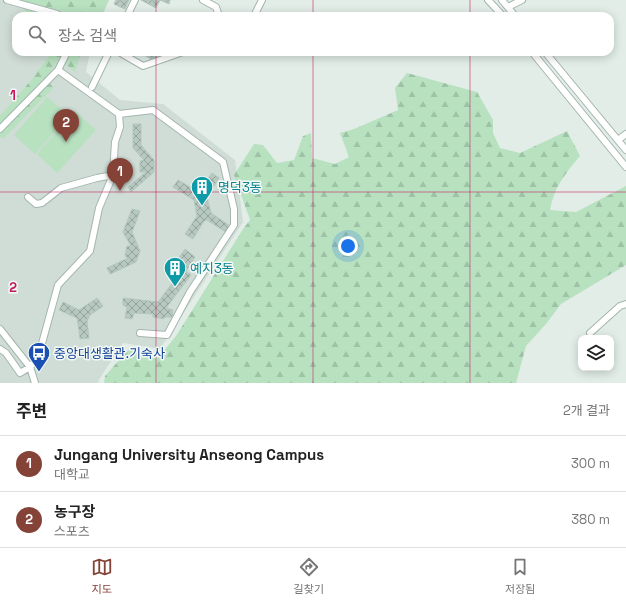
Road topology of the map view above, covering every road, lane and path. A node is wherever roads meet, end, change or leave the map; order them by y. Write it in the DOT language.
graph roads {
  1 [pos="7,0"];
  2 [pos="135,0"];
  3 [pos="202,0"];
  4 [pos="220,0"];
  5 [pos="262,0"];
  6 [pos="488,0"];
  7 [pos="502,0"];
  8 [pos="522,0"];
  9 [pos="216,7"];
  10 [pos="508,7"];
  11 [pos="50,12"];
  12 [pos="129,12"];
  13 [pos="218,12"];
  14 [pos="256,12"];
  15 [pos="499,12"];
  16 [pos="512,12"];
  17 [pos="65,56"];
  18 [pos="107,56"];
  19 [pos="126,56"];
  20 [pos="171,56"];
  21 [pos="535,56"];
  22 [pos="548,56"];
  23 [pos="58,70"];
  24 [pos="92,87"];
  25 [pos="119,114"];
  26 [pos="0,129"];
  27 [pos="626,134"];
  28 [pos="618,140"];
  29 [pos="626,150"];
  30 [pos="626,167"];
  31 [pos="113,175"];
  32 [pos="28,197"];
  33 [pos="626,304"];
  34 [pos="0,329"];
  35 [pos="140,333"];
  36 [pos="590,333"];
  37 [pos="0,349"];
  38 [pos="30,367"];
  39 [pos="35,383"];
  1 -- 11 [label="street"];
  2 -- 12 [label="street"];
  3 -- 9 [label="street"];
  4 -- 9 [label="street"];
  5 -- 14 [label="street"];
  6 -- 15 [label="street"];
  7 -- 10 [label="street"];
  8 -- 10 [label="street"];
  9 -- 13 [label="street"];
  10 -- 16 [label="street"];
  17 -- 23 [label="street"];
  18 -- 24 [label="street"];
  19 -- 20 [label="street"];
  21 -- 30 [label="street"];
  22 -- 28 [label="street"];
  23 -- 25 [label="street"];
  23 -- 26 [label="street"];
  25 -- 31 [label="street"];
  25 -- 35 [label="street"];
  27 -- 28 [label="street"];
  28 -- 29 [label="street"];
  31 -- 32 [label="street"];
  31 -- 38 [label="street"];
  33 -- 36 [label="street"];
  34 -- 38 [label="street"];
  37 -- 38 [label="street"];
  38 -- 39 [label="street"];
}
